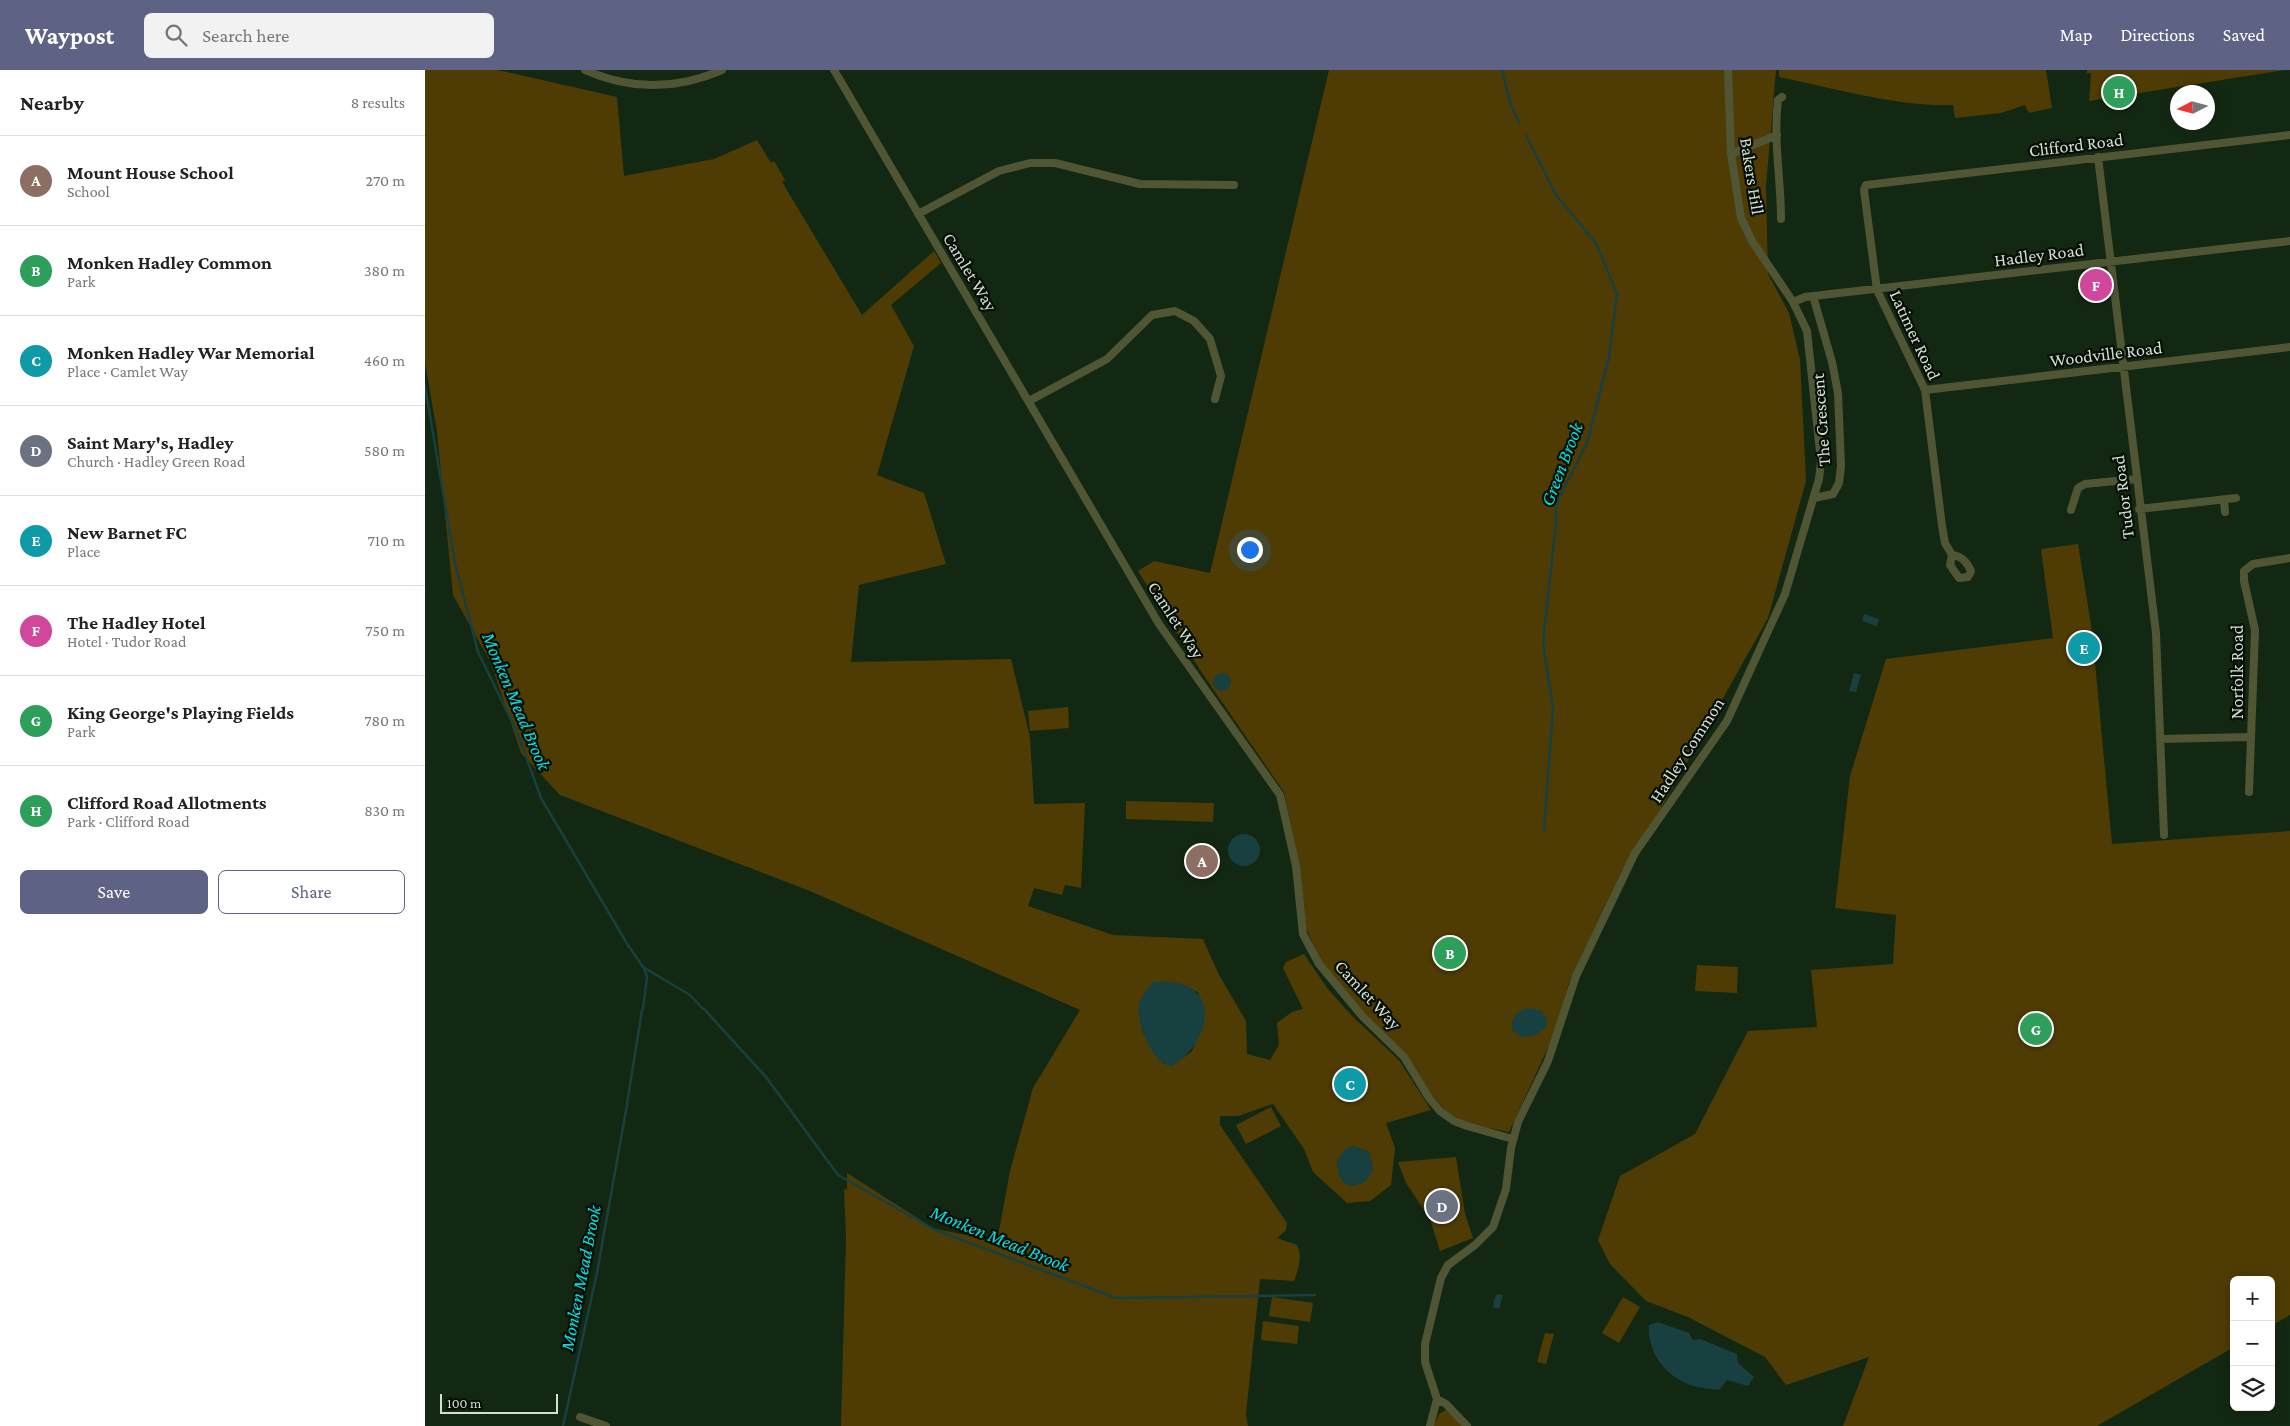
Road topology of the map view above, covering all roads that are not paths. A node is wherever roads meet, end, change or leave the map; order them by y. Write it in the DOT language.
graph roads {
  1 [pos="585,70"];
  2 [pos="722,70"];
  3 [pos="834,70"];
  4 [pos="1728,70"];
  5 [pos="1781,97"];
  6 [pos="2290,134"];
  7 [pos="1777,135"];
  8 [pos="1731,154"];
  9 [pos="2098,157"];
  10 [pos="1233,185"];
  11 [pos="1866,185"];
  12 [pos="919,214"];
  13 [pos="1781,219"];
  14 [pos="2290,241"];
  15 [pos="2111,262"];
  16 [pos="1877,290"];
  17 [pos="1813,296"];
  18 [pos="1793,302"];
  19 [pos="2290,347"];
  20 [pos="2123,367"];
  21 [pos="1925,390"];
  22 [pos="1215,399"];
  23 [pos="1029,401"];
  24 [pos="2136,479"];
  25 [pos="2072,482"];
  26 [pos="2078,488"];
  27 [pos="1814,498"];
  28 [pos="2236,498"];
  29 [pos="2224,500"];
  30 [pos="2139,509"];
  31 [pos="2071,510"];
  32 [pos="2225,512"];
  33 [pos="1952,555"];
  34 [pos="2290,558"];
  35 [pos="2251,737"];
  36 [pos="2160,739"];
  37 [pos="2249,792"];
  38 [pos="2164,835"];
  39 [pos="1513,1139"];
  40 [pos="1437,1399"];
  41 [pos="580,1417"];
  42 [pos="606,1426"];
  43 [pos="1430,1426"];
  44 [pos="1467,1426"];
  1 -- 2 [label="street"];
  3 -- 12 [label="street, Camlet Way"];
  4 -- 8 [label="street, Bakers Hill"];
  5 -- 7 [label="street"];
  6 -- 9 [label="street, Clifford Road"];
  7 -- 8 [label="street"];
  7 -- 13 [label="street"];
  8 -- 18 [label="street, Bakers Hill"];
  9 -- 11 [label="street, Clifford Road"];
  9 -- 15 [label="street, Tudor Road"];
  10 -- 12 [label="street"];
  11 -- 16 [label="street, Latimer Road"];
  12 -- 23 [label="street, Camlet Way"];
  14 -- 15 [label="street, Hadley Road"];
  15 -- 16 [label="street, Hadley Road"];
  15 -- 20 [label="street, Tudor Road"];
  16 -- 17 [label="street, Hadley Road"];
  16 -- 21 [label="street, Latimer Road"];
  17 -- 18 [label="street, Hadley Road"];
  17 -- 27 [label="street, The Crescent"];
  18 -- 27 [label="street, Hadley Common"];
  19 -- 20 [label="street, Woodville Road"];
  20 -- 21 [label="street, Woodville Road"];
  20 -- 24 [label="street, Tudor Road"];
  21 -- 33 [label="street, Latimer Road"];
  22 -- 23 [label="street"];
  23 -- 39 [label="street, Camlet Way"];
  24 -- 26 [label="street"];
  24 -- 30 [label="street, Tudor Road"];
  25 -- 26 [label="street"];
  26 -- 31 [label="street"];
  27 -- 39 [label="street, Hadley Common"];
  28 -- 29 [label="street"];
  29 -- 30 [label="street"];
  29 -- 32 [label="street"];
  30 -- 36 [label="street, Tudor Road"];
  34 -- 35 [label="street, Norfolk Road"];
  35 -- 36 [label="street"];
  35 -- 37 [label="street, Norfolk Road"];
  36 -- 38 [label="street, Tudor Road"];
  39 -- 40 [label="street, Hadley Common"];
  40 -- 43 [label="street"];
  40 -- 44 [label="street"];
  41 -- 42 [label="street"];
}
